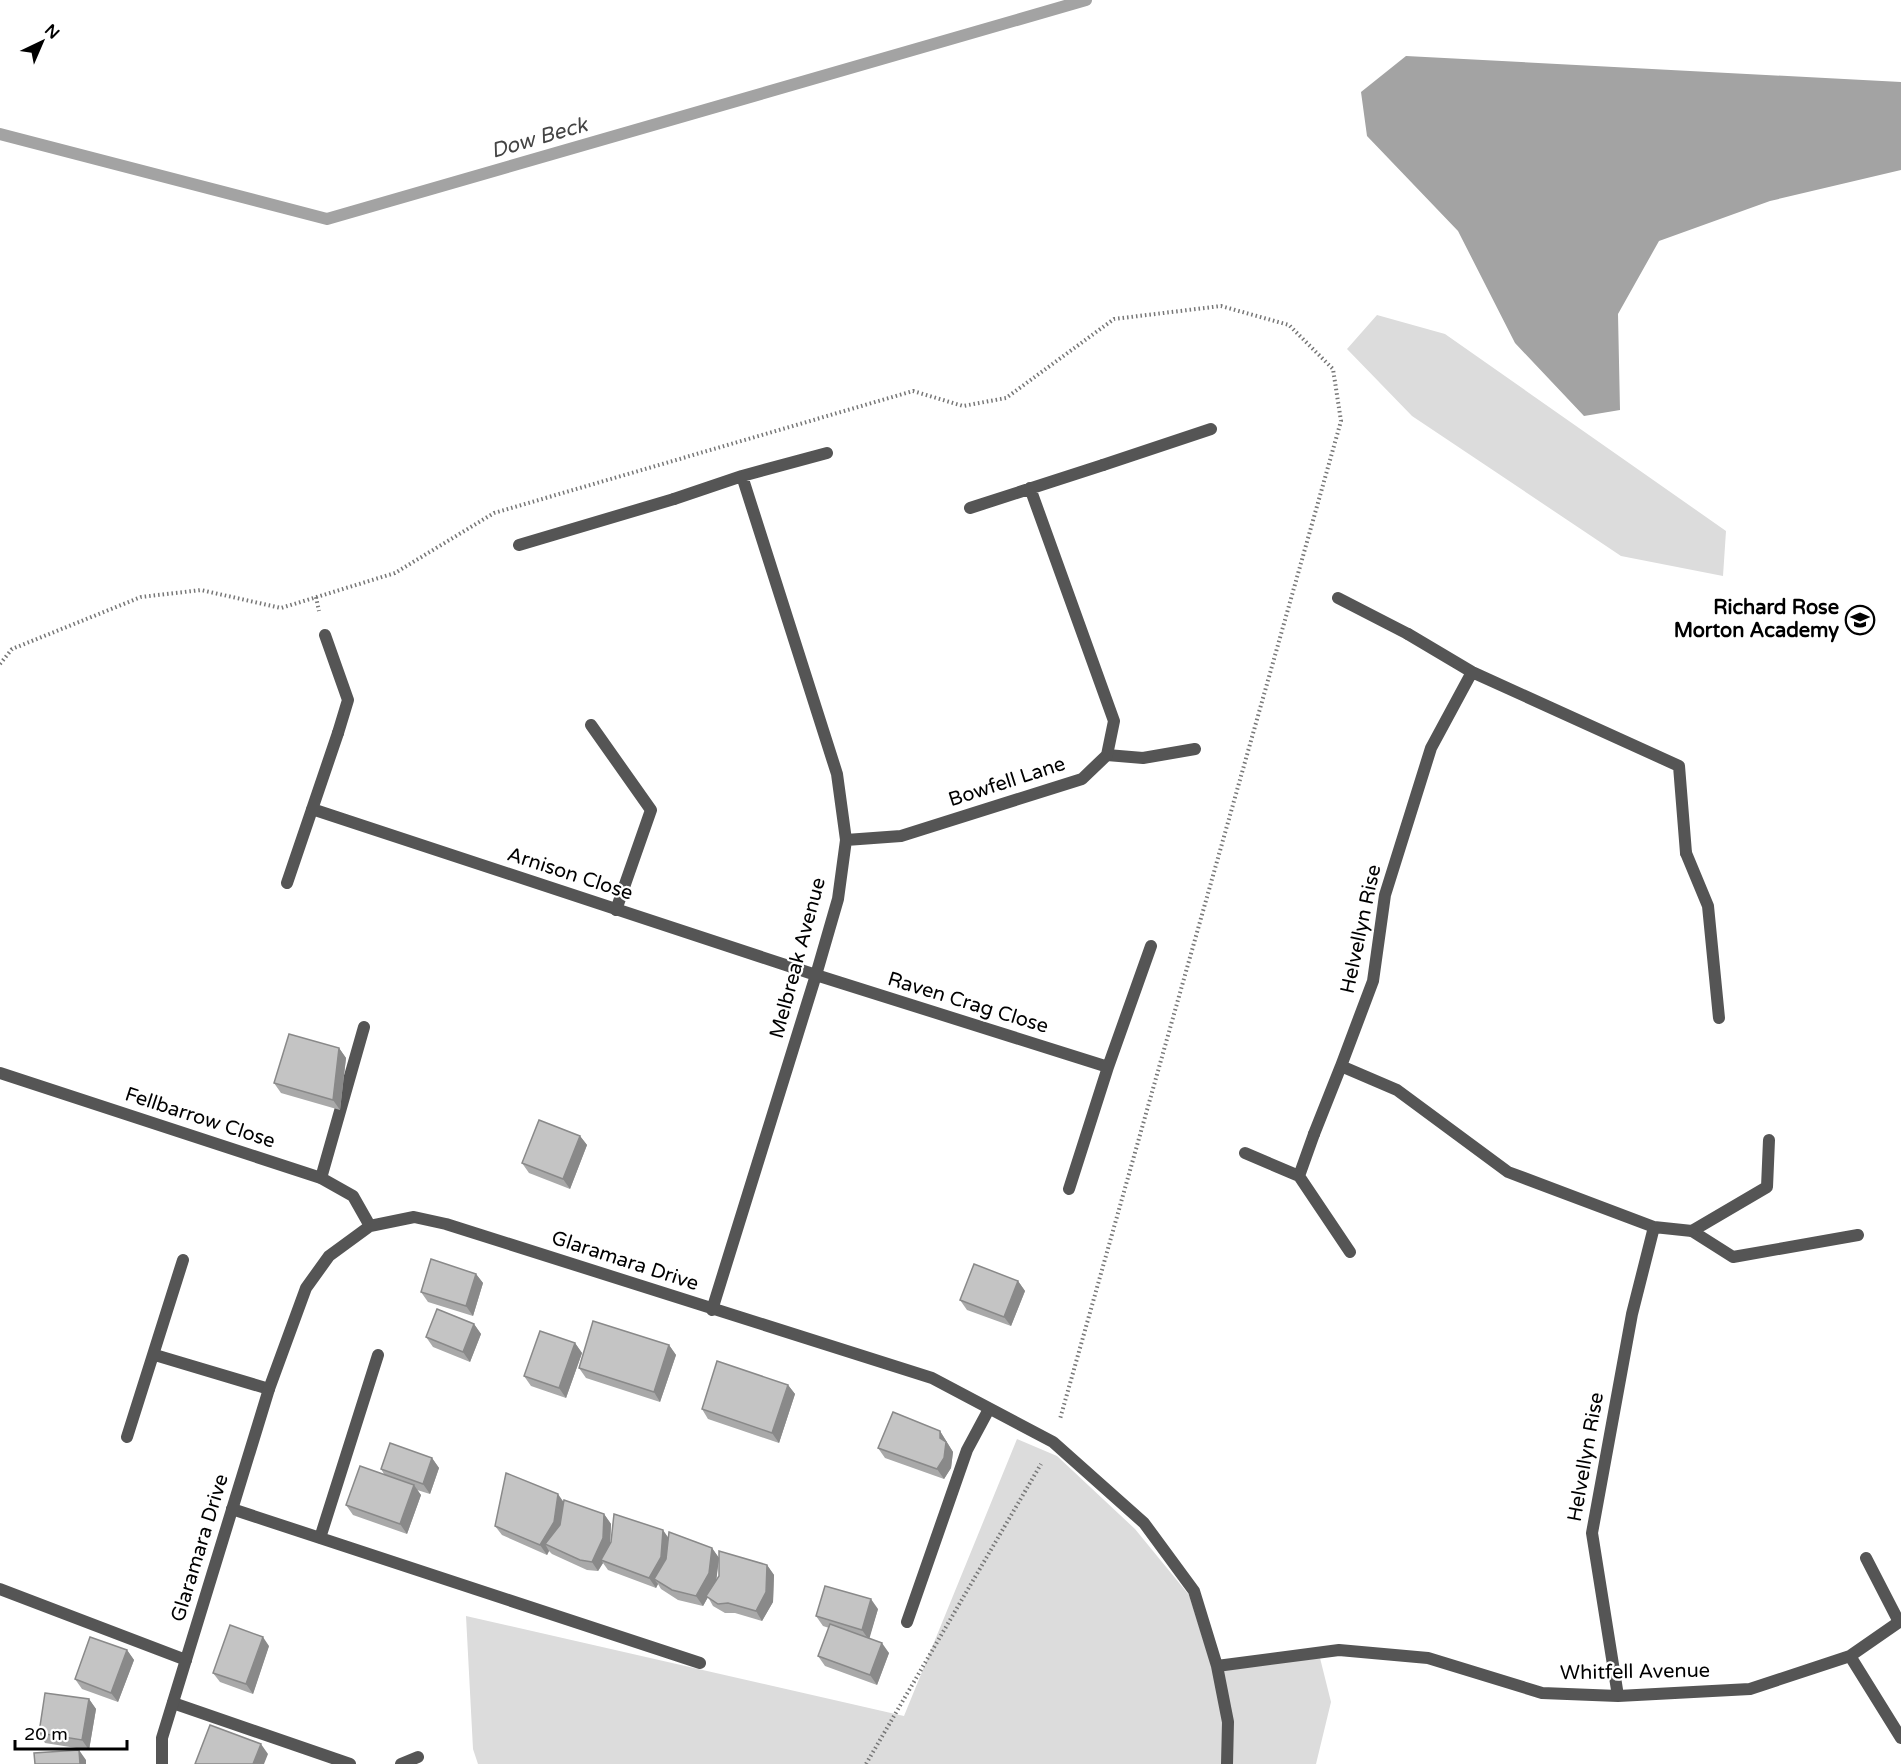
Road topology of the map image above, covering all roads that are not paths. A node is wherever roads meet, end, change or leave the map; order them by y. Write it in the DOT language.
graph roads {
  1 [pos="1211,429"];
  2 [pos="827,453"];
  3 [pos="742,476"];
  4 [pos="1030,488"];
  5 [pos="970,507"];
  6 [pos="519,545"];
  7 [pos="1338,598"];
  8 [pos="325,635"];
  9 [pos="1472,672"];
  10 [pos="591,725"];
  11 [pos="1195,749"];
  12 [pos="1107,755"];
  13 [pos="312,809"];
  14 [pos="846,840"];
  15 [pos="287,884"];
  16 [pos="616,910"];
  17 [pos="1150,946"];
  18 [pos="816,975"];
  19 [pos="1719,1018"];
  20 [pos="364,1027"];
  21 [pos="1341,1066"];
  22 [pos="1108,1067"];
  23 [pos="0,1073"];
  24 [pos="1769,1140"];
  25 [pos="1245,1154"];
  26 [pos="1299,1176"];
  27 [pos="321,1178"];
  28 [pos="1069,1189"];
  29 [pos="370,1226"];
  30 [pos="1654,1227"];
  31 [pos="1692,1231"];
  32 [pos="1858,1235"];
  33 [pos="1350,1252"];
  34 [pos="183,1260"];
  35 [pos="712,1310"];
  36 [pos="155,1355"];
  37 [pos="378,1355"];
  38 [pos="269,1389"];
  39 [pos="989,1409"];
  40 [pos="127,1437"];
  41 [pos="232,1509"];
  42 [pos="320,1538"];
  43 [pos="1866,1558"];
  44 [pos="0,1589"];
  45 [pos="907,1622"];
  46 [pos="1850,1656"];
  47 [pos="186,1660"];
  48 [pos="700,1663"];
  49 [pos="1217,1666"];
  50 [pos="1618,1696"];
  51 [pos="173,1703"];
  52 [pos="1901,1738"];
  53 [pos="418,1757"];
  54 [pos="162,1764"];
  55 [pos="350,1764"];
  56 [pos="401,1764"];
  57 [pos="1227,1764"];
  1 -- 4 [label="street"];
  2 -- 3 [label="street"];
  3 -- 6 [label="street"];
  3 -- 14 [label="street, Melbreak Avenue"];
  4 -- 5 [label="street"];
  4 -- 12 [label="street"];
  7 -- 9 [label="street"];
  8 -- 13 [label="street"];
  9 -- 19 [label="street"];
  9 -- 21 [label="street, Helvellyn Rise"];
  10 -- 16 [label="street"];
  11 -- 12 [label="street"];
  12 -- 14 [label="street, Bowfell Lane"];
  13 -- 15 [label="street"];
  13 -- 16 [label="street, Arnison Close"];
  14 -- 18 [label="street, Melbreak Avenue"];
  16 -- 18 [label="street, Arnison Close"];
  17 -- 22 [label="street"];
  18 -- 22 [label="street, Raven Crag Close"];
  18 -- 35 [label="street, Melbreak Avenue"];
  20 -- 27 [label="street"];
  21 -- 26 [label="street, Helvellyn Rise"];
  21 -- 30 [label="street"];
  22 -- 28 [label="street"];
  23 -- 27 [label="street, Fellbarrow Close"];
  24 -- 31 [label="street"];
  25 -- 26 [label="street"];
  26 -- 33 [label="street"];
  27 -- 29 [label="street, Fellbarrow Close"];
  29 -- 35 [label="street, Glaramara Drive"];
  29 -- 38 [label="street, Glaramara Drive"];
  30 -- 31 [label="street"];
  30 -- 50 [label="street, Helvellyn Rise"];
  31 -- 32 [label="street"];
  34 -- 36 [label="street"];
  35 -- 39 [label="street, Glaramara Drive"];
  36 -- 38 [label="street"];
  36 -- 40 [label="street"];
  37 -- 42 [label="street"];
  38 -- 41 [label="street, Glaramara Drive"];
  39 -- 45 [label="street"];
  39 -- 49 [label="street, Glaramara Drive"];
  41 -- 42 [label="street"];
  41 -- 47 [label="street, Glaramara Drive"];
  42 -- 48 [label="street"];
  43 -- 46 [label="street, Whitfell Avenue"];
  44 -- 47 [label="street"];
  46 -- 50 [label="street, Whitfell Avenue"];
  46 -- 52 [label="street"];
  47 -- 51 [label="street, Glaramara Drive"];
  49 -- 50 [label="street, Whitfell Avenue"];
  49 -- 57 [label="street, Glaramara Drive"];
  51 -- 54 [label="street, Glaramara Drive"];
  51 -- 55 [label="street"];
  53 -- 56 [label="street"];
}
